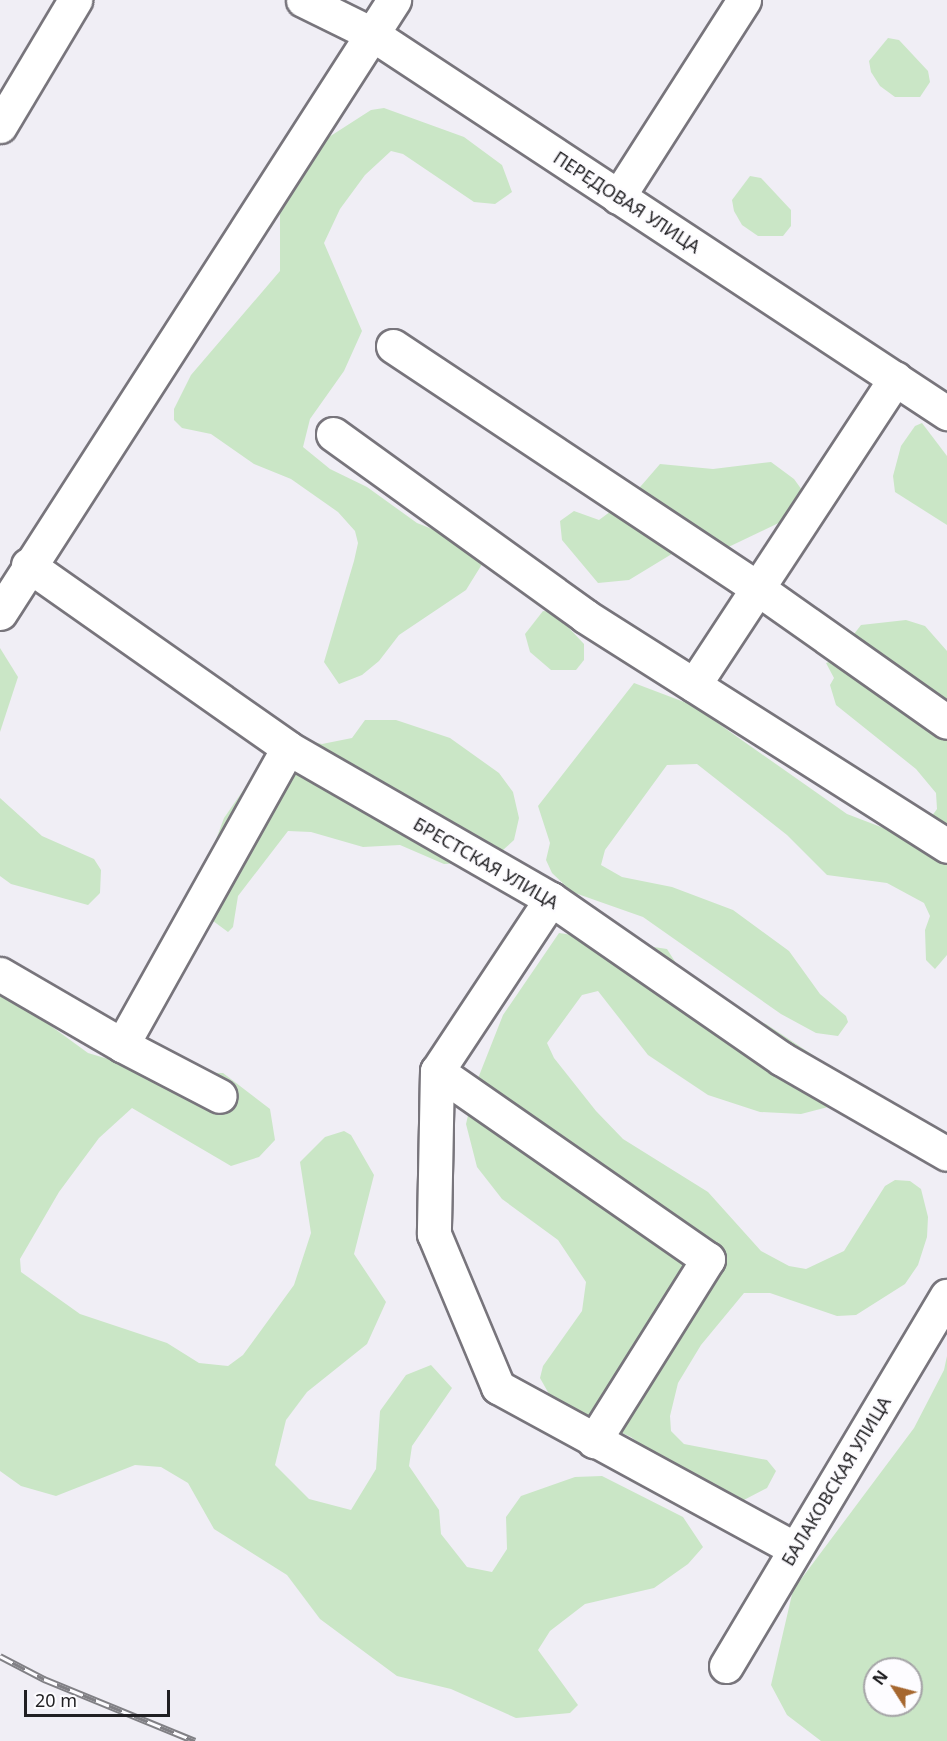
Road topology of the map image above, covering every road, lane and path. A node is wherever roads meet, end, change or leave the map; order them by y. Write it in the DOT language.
graph roads {
  1 [pos="75,0"];
  2 [pos="303,0"];
  3 [pos="394,0"];
  4 [pos="744,0"];
  5 [pos="372,34"];
  6 [pos="0,126"];
  7 [pos="618,197"];
  8 [pos="393,345"];
  9 [pos="896,378"];
  10 [pos="947,413"];
  11 [pos="333,434"];
  12 [pos="28,565"];
  13 [pos="757,588"];
  14 [pos="0,613"];
  15 [pos="694,685"];
  16 [pos="947,722"];
  17 [pos="288,748"];
  18 [pos="947,846"];
  19 [pos="550,899"];
  20 [pos="0,974"];
  21 [pos="122,1045"];
  22 [pos="436,1071"];
  23 [pos="220,1096"];
  24 [pos="947,1154"];
  25 [pos="947,1296"];
  26 [pos="594,1441"];
  27 [pos="795,1549"];
  28 [pos="726,1666"];
  1 -- 6 [label="street"];
  2 -- 5 [label="street, ПЕРЕДОВАЯ УЛИЦА"];
  3 -- 5 [label="street"];
  4 -- 7 [label="street"];
  5 -- 7 [label="street, ПЕРЕДОВАЯ УЛИЦА"];
  5 -- 12 [label="street"];
  7 -- 9 [label="street, ПЕРЕДОВАЯ УЛИЦА"];
  8 -- 13 [label="street"];
  9 -- 10 [label="street, ПЕРЕДОВАЯ УЛИЦА"];
  9 -- 13 [label="street"];
  11 -- 15 [label="street"];
  12 -- 14 [label="street"];
  12 -- 17 [label="street, БРЕСТСКАЯ УЛИЦА"];
  13 -- 15 [label="street"];
  13 -- 16 [label="street"];
  15 -- 18 [label="street"];
  17 -- 19 [label="street, БРЕСТСКАЯ УЛИЦА"];
  17 -- 21 [label="street"];
  19 -- 22 [label="street"];
  19 -- 24 [label="street, БРЕСТСКАЯ УЛИЦА"];
  20 -- 21 [label="street"];
  21 -- 23 [label="street"];
  22 -- 26 [label="street"];
  22 -- 26 [label="street"];
  25 -- 27 [label="street, БАЛАКОВСКАЯ УЛИЦА"];
  26 -- 27 [label="street"];
  27 -- 28 [label="street, БАЛАКОВСКАЯ УЛИЦА"];
}
